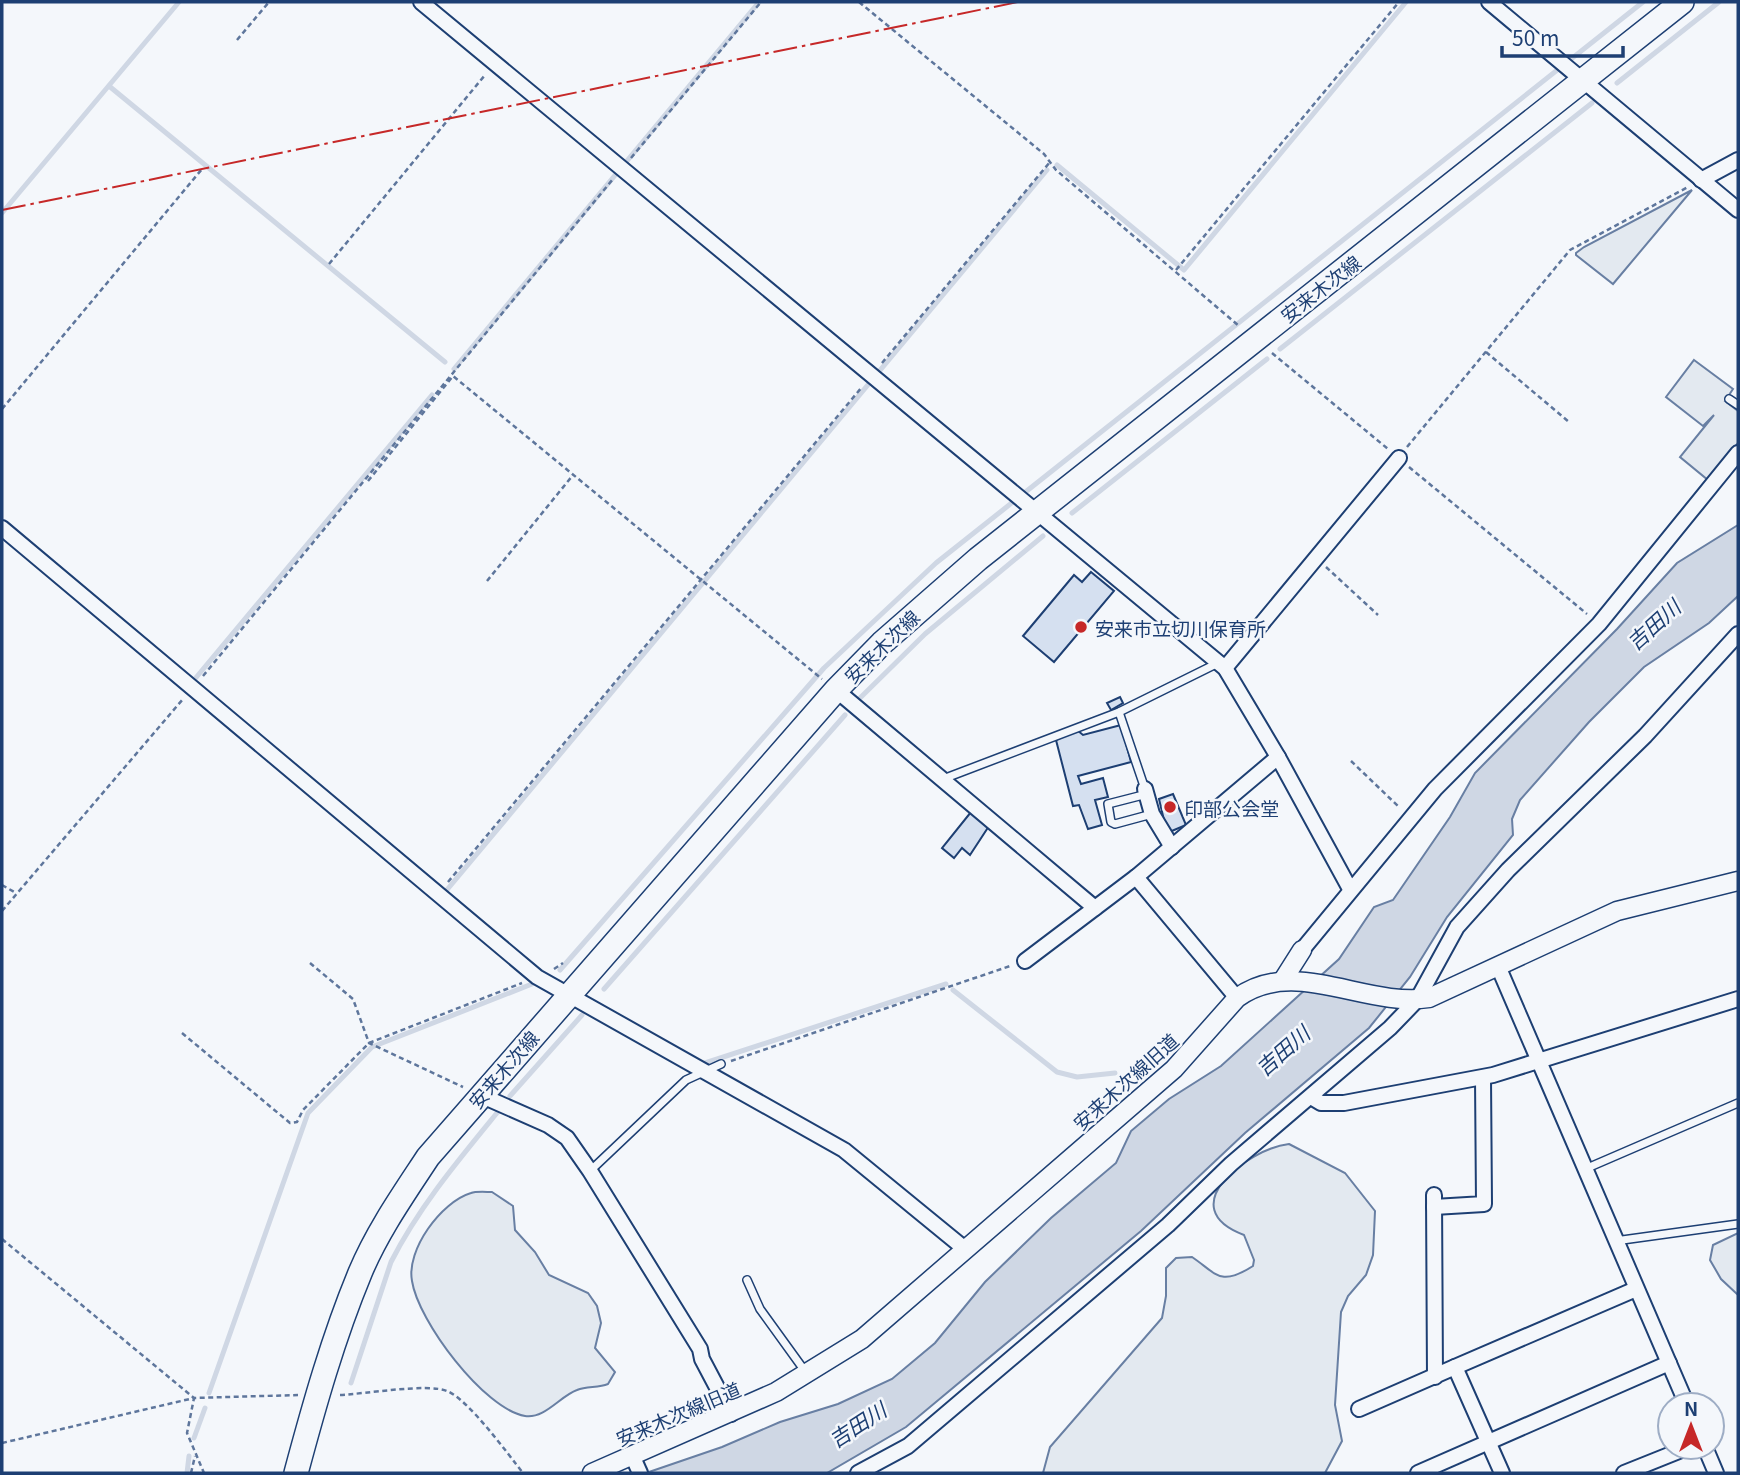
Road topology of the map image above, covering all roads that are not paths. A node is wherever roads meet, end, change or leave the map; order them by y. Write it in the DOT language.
graph roads {
  1 [pos="421,2"];
  2 [pos="1489,2"];
  3 [pos="1682,2"];
  4 [pos="1582,81"];
  5 [pos="1738,160"];
  6 [pos="1701,180"];
  7 [pos="1738,210"];
  8 [pos="1729,399"];
  9 [pos="1738,405"];
  10 [pos="1738,453"];
  11 [pos="1399,458"];
  12 [pos="1037,512"];
  13 [pos="2,528"];
  14 [pos="1738,634"];
  15 [pos="1222,666"];
  16 [pos="836,690"];
  17 [pos="1119,712"];
  18 [pos="1278,757"];
  19 [pos="942,780"];
  20 [pos="1146,792"];
  21 [pos="1152,814"];
  22 [pos="1171,846"];
  23 [pos="1136,877"];
  24 [pos="1738,881"];
  25 [pos="1350,889"];
  26 [pos="1095,908"];
  27 [pos="1301,950"];
  28 [pos="1025,961"];
  29 [pos="1498,966"];
  30 [pos="1287,980"];
  31 [pos="567,996"];
  32 [pos="1237,998"];
  33 [pos="1738,999"];
  34 [pos="1410,1000"];
  35 [pos="1538,1062"];
  36 [pos="721,1064"];
  37 [pos="701,1071"];
  38 [pos="1483,1078"];
  39 [pos="480,1095"];
  40 [pos="1311,1097"];
  41 [pos="1738,1103"];
  42 [pos="1584,1170"];
  43 [pos="590,1171"];
  44 [pos="1738,1224"];
  45 [pos="1615,1241"];
  46 [pos="965,1249"];
  47 [pos="747,1280"];
  48 [pos="1636,1289"];
  49 [pos="1669,1363"];
  50 [pos="1455,1367"];
  51 [pos="808,1374"];
  52 [pos="1435,1377"];
  53 [pos="1681,1391"];
  54 [pos="1359,1409"];
  55 [pos="731,1414"];
  56 [pos="1489,1443"];
  57 [pos="1656,1460"];
  58 [pos="636,1466"];
  59 [pos="296,1473"];
  60 [pos="592,1473"];
  61 [pos="858,1473"];
  62 [pos="1418,1473"];
  63 [pos="1502,1473"];
  64 [pos="1624,1473"];
  1 -- 12 [label="street"];
  2 -- 4 [label="street"];
  3 -- 4 [label="main road, 安来木次線"];
  4 -- 6 [label="street"];
  4 -- 12 [label="main road, 安来木次線"];
  5 -- 6 [label="street"];
  6 -- 7 [label="street"];
  8 -- 9 [label="lane"];
  10 -- 25 [label="street"];
  11 -- 15 [label="street"];
  12 -- 15 [label="street"];
  12 -- 16 [label="main road, 安来木次線"];
  13 -- 31 [label="street"];
  14 -- 34 [label="street"];
  15 -- 17 [label="lane"];
  15 -- 18 [label="street"];
  16 -- 19 [label="street"];
  16 -- 31 [label="main road, 安来木次線"];
  17 -- 19 [label="lane"];
  17 -- 20 [label="lane"];
  18 -- 22 [label="street"];
  18 -- 25 [label="street"];
  19 -- 26 [label="street"];
  20 -- 21 [label="street"];
  20 -- 21 [label="lane"];
  21 -- 22 [label="street"];
  22 -- 23 [label="street"];
  23 -- 26 [label="street"];
  23 -- 32 [label="street"];
  24 -- 29 [label="street, 安来木次線旧道"];
  25 -- 27 [label="street"];
  26 -- 28 [label="street"];
  27 -- 30 [label="street"];
  29 -- 34 [label="street, 安来木次線旧道"];
  29 -- 35 [label="street"];
  30 -- 32 [label="street, 安来木次線旧道"];
  30 -- 34 [label="street, 安来木次線旧道"];
  31 -- 37 [label="street"];
  31 -- 39 [label="main road, 安来木次線"];
  32 -- 46 [label="street, 安来木次線旧道"];
  33 -- 35 [label="street"];
  34 -- 40 [label="street"];
  35 -- 38 [label="street"];
  35 -- 42 [label="street"];
  36 -- 37 [label="lane"];
  37 -- 43 [label="lane"];
  37 -- 46 [label="street"];
  38 -- 40 [label="street"];
  38 -- 52 [label="street"];
  39 -- 43 [label="street"];
  39 -- 59 [label="main road, 安来木次線"];
  40 -- 61 [label="street"];
  41 -- 42 [label="lane"];
  42 -- 45 [label="street"];
  43 -- 55 [label="street"];
  44 -- 45 [label="lane"];
  45 -- 48 [label="street"];
  46 -- 51 [label="street, 安来木次線旧道"];
  47 -- 51 [label="lane"];
  48 -- 49 [label="street"];
  48 -- 50 [label="street"];
  49 -- 53 [label="street"];
  49 -- 56 [label="street"];
  50 -- 52 [label="street"];
  50 -- 56 [label="street"];
  51 -- 55 [label="street, 安来木次線旧道"];
  52 -- 54 [label="street"];
  55 -- 58 [label="street, 安来木次線旧道"];
  56 -- 62 [label="street"];
  56 -- 63 [label="street"];
  57 -- 64 [label="street"];
  58 -- 60 [label="street, 安来木次線旧道"];
}
